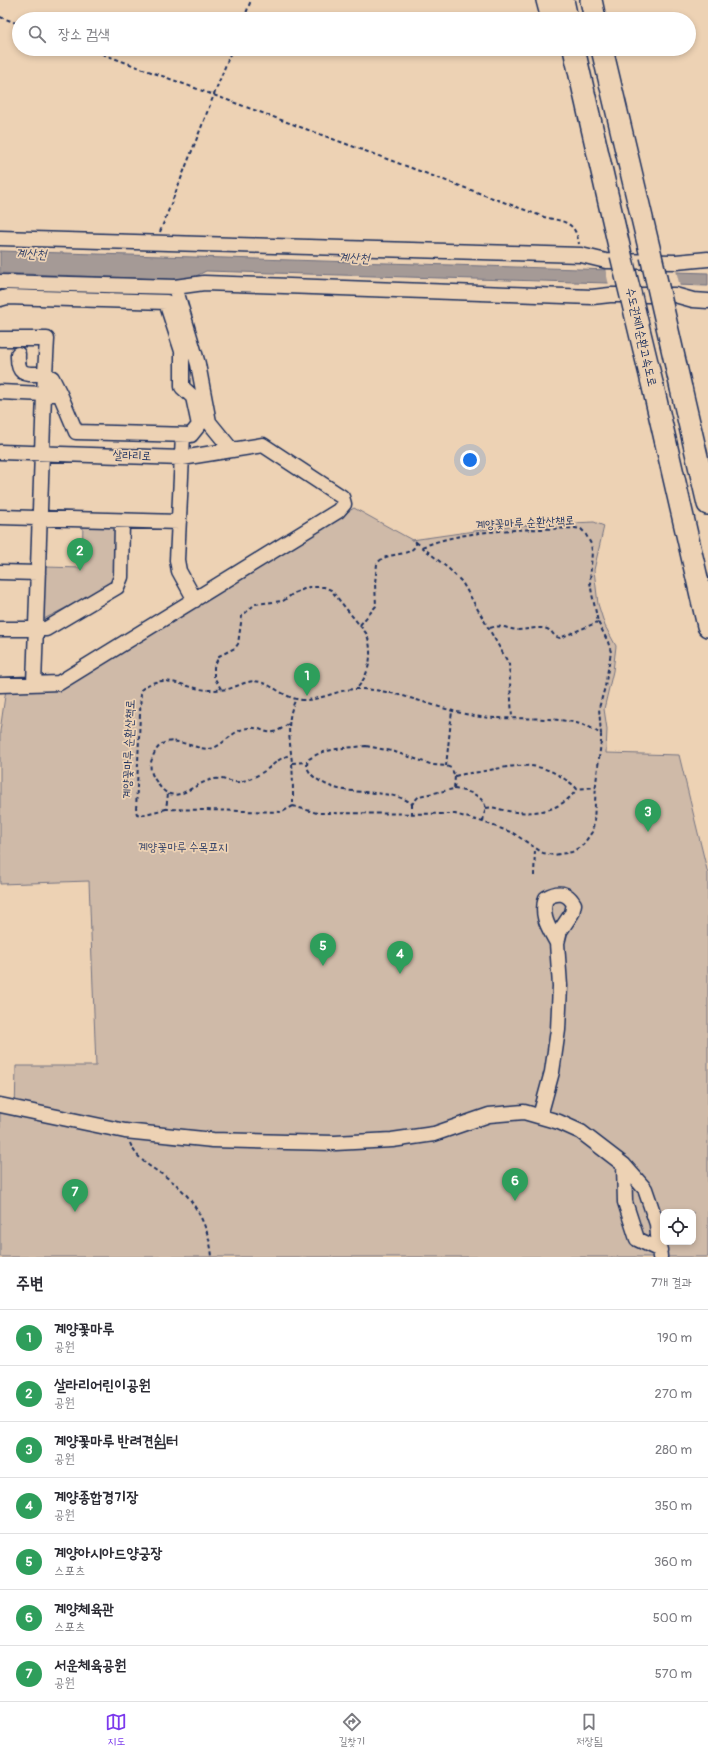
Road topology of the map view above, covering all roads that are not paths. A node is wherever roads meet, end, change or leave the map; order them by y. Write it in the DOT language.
graph roads {
  1 [pos="547,0"];
  2 [pos="563,0"];
  3 [pos="591,0"];
  4 [pos="550,12"];
  5 [pos="566,12"];
  6 [pos="594,12"];
  7 [pos="562,56"];
  8 [pos="576,56"];
  9 [pos="604,56"];
  10 [pos="599,157"];
  11 [pos="0,238"];
  12 [pos="708,259"];
  13 [pos="0,282"];
  14 [pos="175,287"];
  15 [pos="0,299"];
  16 [pos="708,301"];
  17 [pos="0,339"];
  18 [pos="18,354"];
  19 [pos="45,374"];
  20 [pos="0,392"];
  21 [pos="44,394"];
  22 [pos="60,394"];
  23 [pos="183,435"];
  24 [pos="231,449"];
  25 [pos="0,452"];
  26 [pos="42,453"];
  27 [pos="182,458"];
  28 [pos="708,504"];
  29 [pos="0,518"];
  30 [pos="40,518"];
  31 [pos="122,521"];
  32 [pos="179,522"];
  33 [pos="0,572"];
  34 [pos="38,573"];
  35 [pos="195,600"];
  36 [pos="708,626"];
  37 [pos="36,629"];
  38 [pos="0,630"];
  39 [pos="34,684"];
  40 [pos="0,685"];
  41 [pos="557,943"];
  42 [pos="0,1105"];
  43 [pos="540,1116"];
  44 [pos="624,1165"];
  45 [pos="660,1253"];
  1 -- 4 [label="highway"];
  2 -- 5 [label="highway"];
  3 -- 6 [label="highway"];
  7 -- 10 [label="highway"];
  8 -- 10 [label="highway, 수도권제1순환고속도로"];
  9 -- 28 [label="highway, bridge"];
  10 -- 36 [label="highway, 수도권제1순환고속도로, bridge"];
  11 -- 12 [label="street"];
  13 -- 14 [label="street"];
  14 -- 16 [label="street"];
  14 -- 24 [label="street"];
  15 -- 23 [label="street"];
  17 -- 19 [label="street"];
  18 -- 19 [label="street"];
  19 -- 21 [label="street"];
  19 -- 22 [label="street"];
  20 -- 21 [label="street"];
  21 -- 22 [label="street"];
  21 -- 26 [label="street"];
  22 -- 23 [label="street"];
  23 -- 27 [label="street"];
  24 -- 27 [label="street, 살라리로"];
  24 -- 35 [label="street, 살라리로"];
  25 -- 26 [label="street, 살라리로"];
  26 -- 27 [label="street, 살라리로"];
  26 -- 30 [label="street"];
  27 -- 32 [label="street"];
  29 -- 30 [label="street"];
  30 -- 31 [label="street"];
  30 -- 34 [label="street"];
  31 -- 32 [label="street"];
  31 -- 37 [label="street"];
  32 -- 35 [label="street"];
  33 -- 34 [label="street"];
  34 -- 37 [label="street"];
  35 -- 39 [label="street"];
  37 -- 38 [label="street"];
  37 -- 39 [label="street"];
  39 -- 40 [label="street"];
  41 -- 43 [label="street"];
  42 -- 43 [label="street"];
  43 -- 44 [label="street"];
  44 -- 45 [label="street"];
  44 -- 45 [label="street"];
}
